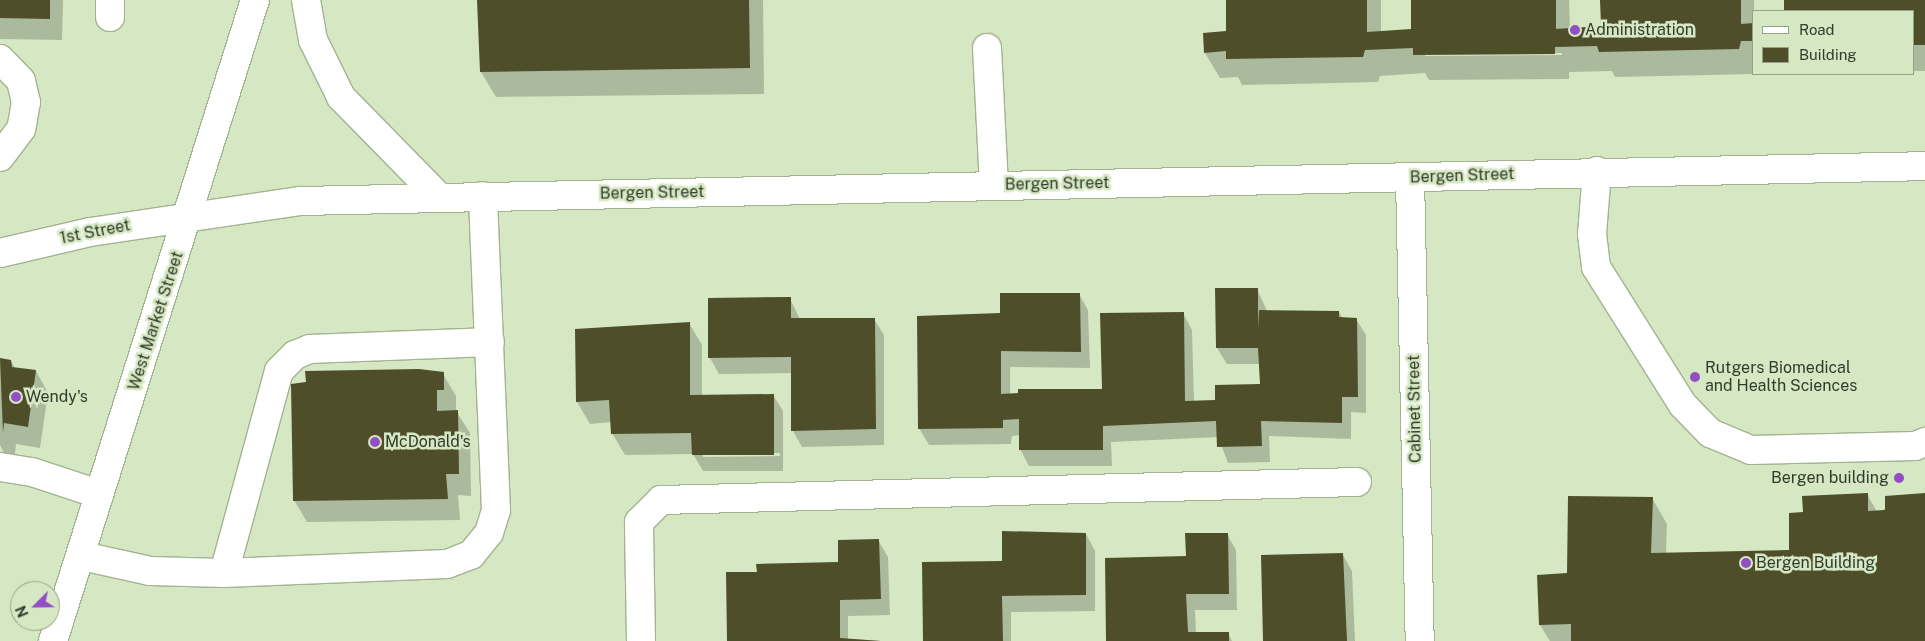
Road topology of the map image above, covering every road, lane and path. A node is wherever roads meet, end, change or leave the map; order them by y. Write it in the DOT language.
graph roads {
  1 [pos="255,0"];
  2 [pos="306,0"];
  3 [pos="987,48"];
  4 [pos="0,59"];
  5 [pos="2,148"];
  6 [pos="1925,166"];
  7 [pos="1597,171"];
  8 [pos="1410,177"];
  9 [pos="994,186"];
  10 [pos="438,196"];
  11 [pos="483,196"];
  12 [pos="190,216"];
  13 [pos="0,253"];
  14 [pos="490,342"];
  15 [pos="1925,442"];
  16 [pos="0,453"];
  17 [pos="0,467"];
  18 [pos="32,472"];
  19 [pos="1357,482"];
  20 [pos="99,494"];
  21 [pos="82,556"];
  22 [pos="224,573"];
  23 [pos="53,641"];
  24 [pos="641,641"];
  25 [pos="1420,641"];
  1 -- 12 [label="main road, West Market Street"];
  2 -- 10 [label="main road"];
  3 -- 9 [label="main road"];
  4 -- 5 [label="main road"];
  6 -- 7 [label="main road, Bergen Street"];
  7 -- 8 [label="main road, Bergen Street"];
  7 -- 15 [label="main road"];
  8 -- 9 [label="main road, Bergen Street"];
  8 -- 25 [label="main road, Cabinet Street"];
  9 -- 11 [label="main road, Bergen Street"];
  10 -- 11 [label="main road, Bergen Street"];
  10 -- 12 [label="main road, Bergen Street"];
  11 -- 14 [label="main road"];
  12 -- 13 [label="main road, 1st Street"];
  12 -- 20 [label="main road, West Market Street"];
  14 -- 22 [label="main road"];
  14 -- 22 [label="main road"];
  16 -- 18 [label="main road"];
  17 -- 18 [label="main road"];
  18 -- 20 [label="main road"];
  19 -- 24 [label="main road"];
  20 -- 21 [label="main road, West Market Street"];
  21 -- 22 [label="main road"];
  21 -- 23 [label="main road, West Market Street"];
}
